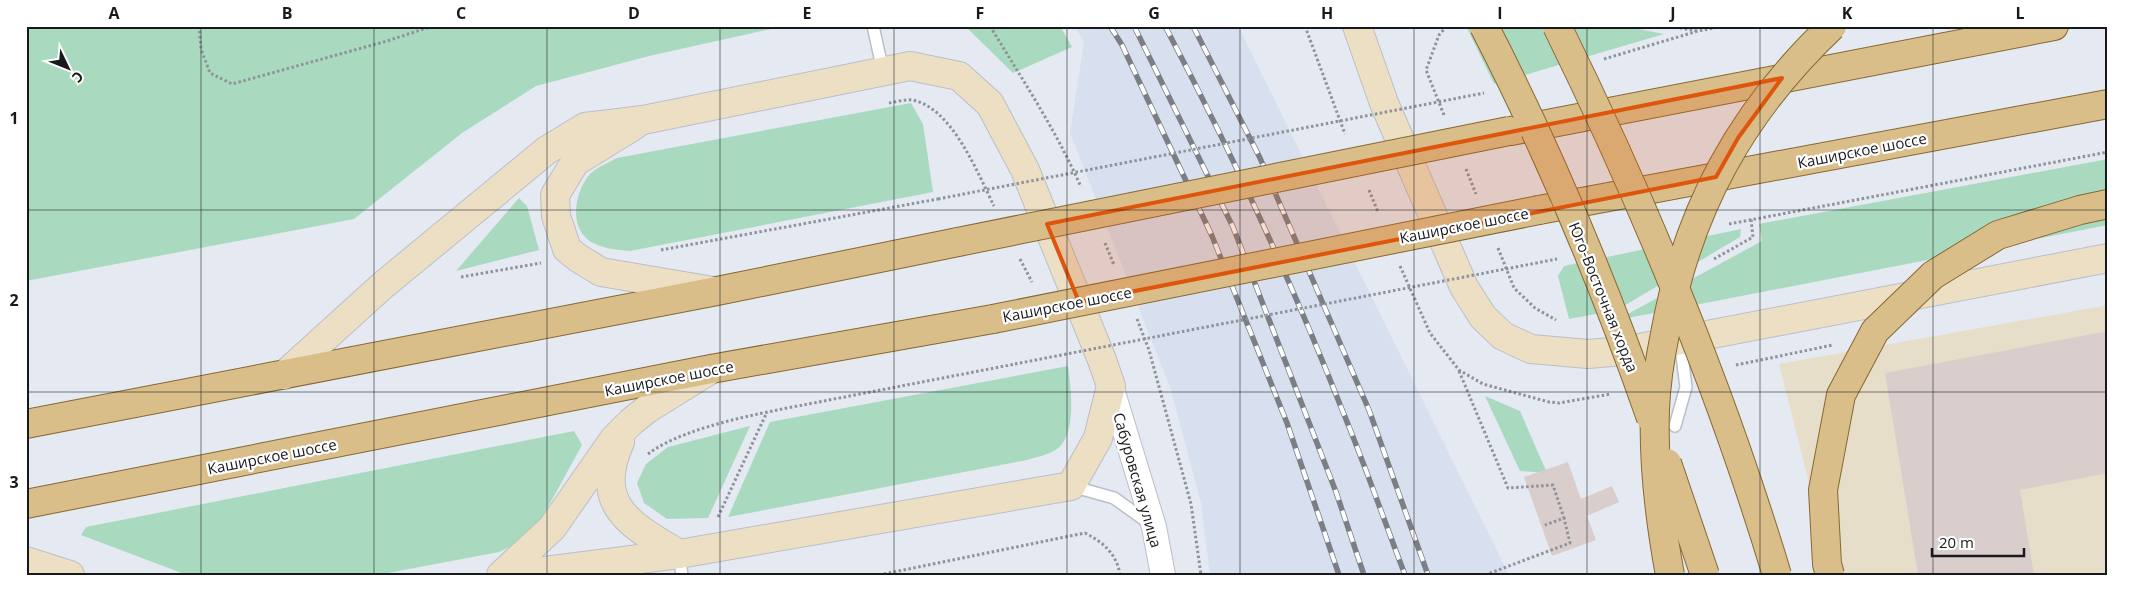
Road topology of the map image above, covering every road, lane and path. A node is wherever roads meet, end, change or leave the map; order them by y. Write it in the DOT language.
graph roads {
  1 [pos="198,26"];
  2 [pos="433,26"];
  3 [pos="873,26"];
  4 [pos="990,26"];
  5 [pos="1358,26"];
  6 [pos="1484,26"];
  7 [pos="1557,26"];
  8 [pos="1670,26"];
  9 [pos="1724,26"];
  10 [pos="1832,26"];
  11 [pos="2054,26"];
  12 [pos="1698,31"];
  13 [pos="1596,61"];
  14 [pos="883,71"];
  15 [pos="1484,93"];
  16 [pos="886,104"];
  17 [pos="2108,104"];
  18 [pos="643,120"];
  19 [pos="2108,152"];
  20 [pos="1084,195"];
  21 [pos="2108,204"];
  22 [pos="998,214"];
  23 [pos="1722,225"];
  24 [pos="1103,237"];
  25 [pos="1016,250"];
  26 [pos="651,252"];
  27 [pos="1566,257"];
  28 [pos="2108,258"];
  29 [pos="542,262"];
  30 [pos="1117,272"];
  31 [pos="461,277"];
  32 [pos="1034,285"];
  33 [pos="717,291"];
  34 [pos="1414,298"];
  35 [pos="1135,315"];
  36 [pos="1680,340"];
  37 [pos="1065,348"];
  38 [pos="1069,357"];
  39 [pos="711,369"];
  40 [pos="1459,370"];
  41 [pos="284,375"];
  42 [pos="1111,386"];
  43 [pos="1618,392"];
  44 [pos="767,412"];
  45 [pos="631,422"];
  46 [pos="26,424"];
  47 [pos="1675,426"];
  48 [pos="643,459"];
  49 [pos="1071,486"];
  50 [pos="26,504"];
  51 [pos="1564,518"];
  52 [pos="717,520"];
  53 [pos="1545,525"];
  54 [pos="1154,528"];
  55 [pos="681,565"];
  56 [pos="34,566"];
  57 [pos="70,575"];
  58 [pos="501,575"];
  59 [pos="513,575"];
  60 [pos="879,575"];
  61 [pos="1120,575"];
  62 [pos="1163,575"];
  63 [pos="1201,575"];
  64 [pos="1485,575"];
  65 [pos="1670,575"];
  66 [pos="1705,575"];
  67 [pos="1777,575"];
  68 [pos="1830,575"];
  1 -- 2 [label="path"];
  3 -- 14 [label="lane"];
  4 -- 20 [label="path"];
  5 -- 36 [label="main road"];
  6 -- 66 [label="main road, Юго-Восточная хорда, bridge"];
  7 -- 67 [label="main road, bridge"];
  8 -- 12 [label="path"];
  9 -- 12 [label="path"];
  10 -- 65 [label="main road, bridge"];
  11 -- 33 [label="main road, bridge"];
  12 -- 13 [label="path"];
  14 -- 18 [label="main road"];
  14 -- 42 [label="main road"];
  15 -- 26 [label="path, bridge"];
  16 -- 22 [label="path"];
  17 -- 39 [label="main road, Каширское шоссе, bridge"];
  18 -- 33 [label="main road"];
  18 -- 41 [label="main road"];
  19 -- 23 [label="path"];
  21 -- 68 [label="main road, bridge"];
  24 -- 30 [label="path"];
  25 -- 32 [label="path"];
  27 -- 44 [label="path, bridge"];
  28 -- 36 [label="main road"];
  29 -- 31 [label="path"];
  33 -- 41 [label="main road"];
  34 -- 40 [label="path"];
  35 -- 63 [label="path"];
  36 -- 47 [label="lane"];
  37 -- 38 [label="path"];
  39 -- 45 [label="main road"];
  39 -- 50 [label="main road, Каширское шоссе"];
  40 -- 43 [label="path"];
  40 -- 51 [label="path"];
  41 -- 46 [label="main road"];
  42 -- 49 [label="main road"];
  42 -- 54 [label="street, Сабуровская улица"];
  44 -- 48 [label="path"];
  44 -- 52 [label="path"];
  45 -- 55 [label="main road"];
  45 -- 58 [label="main road"];
  49 -- 54 [label="lane"];
  49 -- 55 [label="main road"];
  51 -- 53 [label="path"];
  51 -- 64 [label="path"];
  54 -- 62 [label="street, Сабуровская улица"];
  55 -- 59 [label="main road"];
  56 -- 57 [label="main road"];
  60 -- 61 [label="path"];
}
